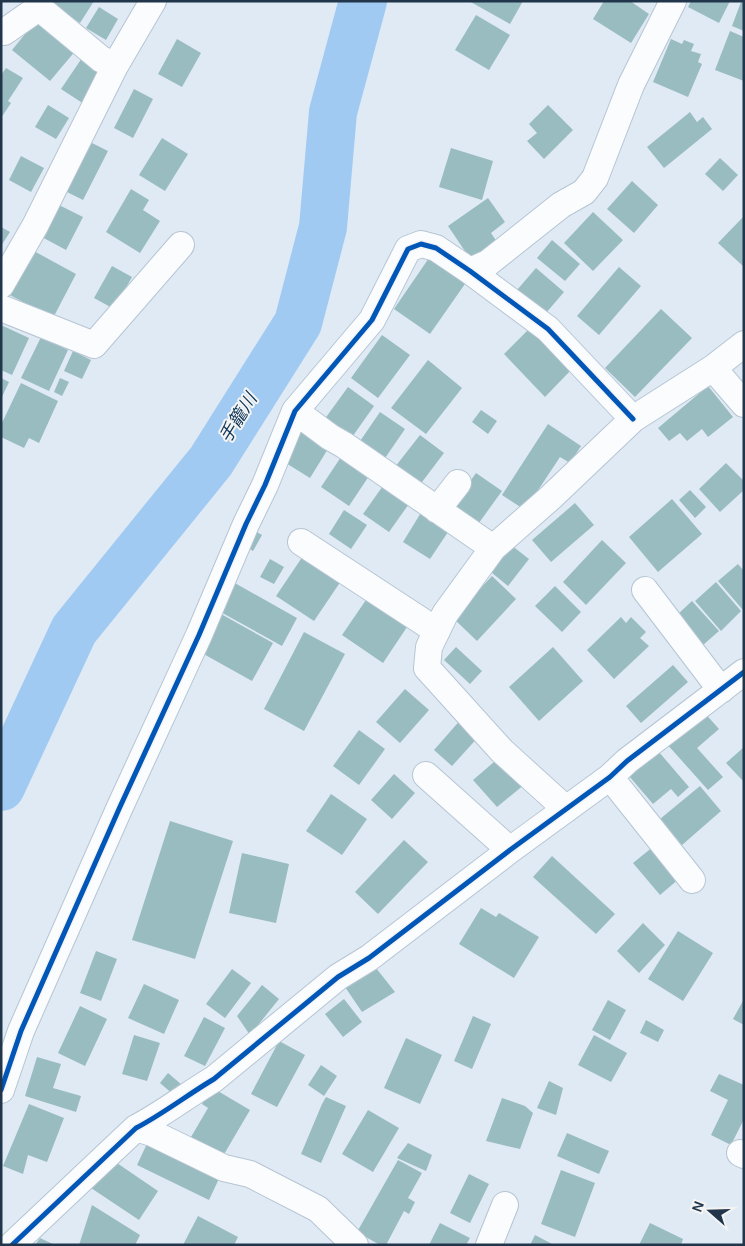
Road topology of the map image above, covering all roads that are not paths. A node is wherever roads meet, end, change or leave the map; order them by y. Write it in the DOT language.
graph roads {
  1 [pos="153,1"];
  2 [pos="673,1"];
  3 [pos="1,32"];
  4 [pos="115,66"];
  5 [pos="181,245"];
  6 [pos="470,272"];
  7 [pos="1,286"];
  8 [pos="1,308"];
  9 [pos="744,344"];
  10 [pos="712,368"];
  11 [pos="744,404"];
  12 [pos="294,411"];
  13 [pos="633,419"];
  14 [pos="458,483"];
  15 [pos="437,510"];
  16 [pos="301,542"];
  17 [pos="493,548"];
  18 [pos="646,590"];
  19 [pos="436,631"];
  20 [pos="744,672"];
  21 [pos="721,690"];
  22 [pos="426,774"];
  23 [pos="610,777"];
  24 [pos="566,810"];
  25 [pos="510,850"];
  26 [pos="692,880"];
  27 [pos="1,1090"];
  28 [pos="136,1128"];
  29 [pos="506,1205"];
  30 [pos="12,1245"];
  31 [pos="354,1245"];
  32 [pos="489,1245"];
  1 -- 4 [label="street"];
  2 -- 6 [label="street"];
  3 -- 4 [label="street"];
  4 -- 7 [label="street"];
  5 -- 8 [label="street"];
  6 -- 12 [label="street"];
  6 -- 13 [label="street"];
  9 -- 10 [label="street"];
  10 -- 11 [label="street"];
  10 -- 13 [label="street"];
  12 -- 15 [label="street"];
  12 -- 27 [label="street"];
  13 -- 17 [label="street"];
  14 -- 15 [label="street"];
  15 -- 17 [label="street"];
  16 -- 19 [label="street"];
  17 -- 19 [label="street"];
  18 -- 21 [label="street"];
  19 -- 24 [label="street"];
  20 -- 21 [label="street"];
  21 -- 23 [label="street"];
  22 -- 25 [label="street"];
  23 -- 24 [label="street"];
  23 -- 26 [label="street"];
  24 -- 25 [label="street"];
  25 -- 28 [label="street"];
  28 -- 30 [label="street"];
  28 -- 31 [label="street"];
  29 -- 32 [label="street"];
}
